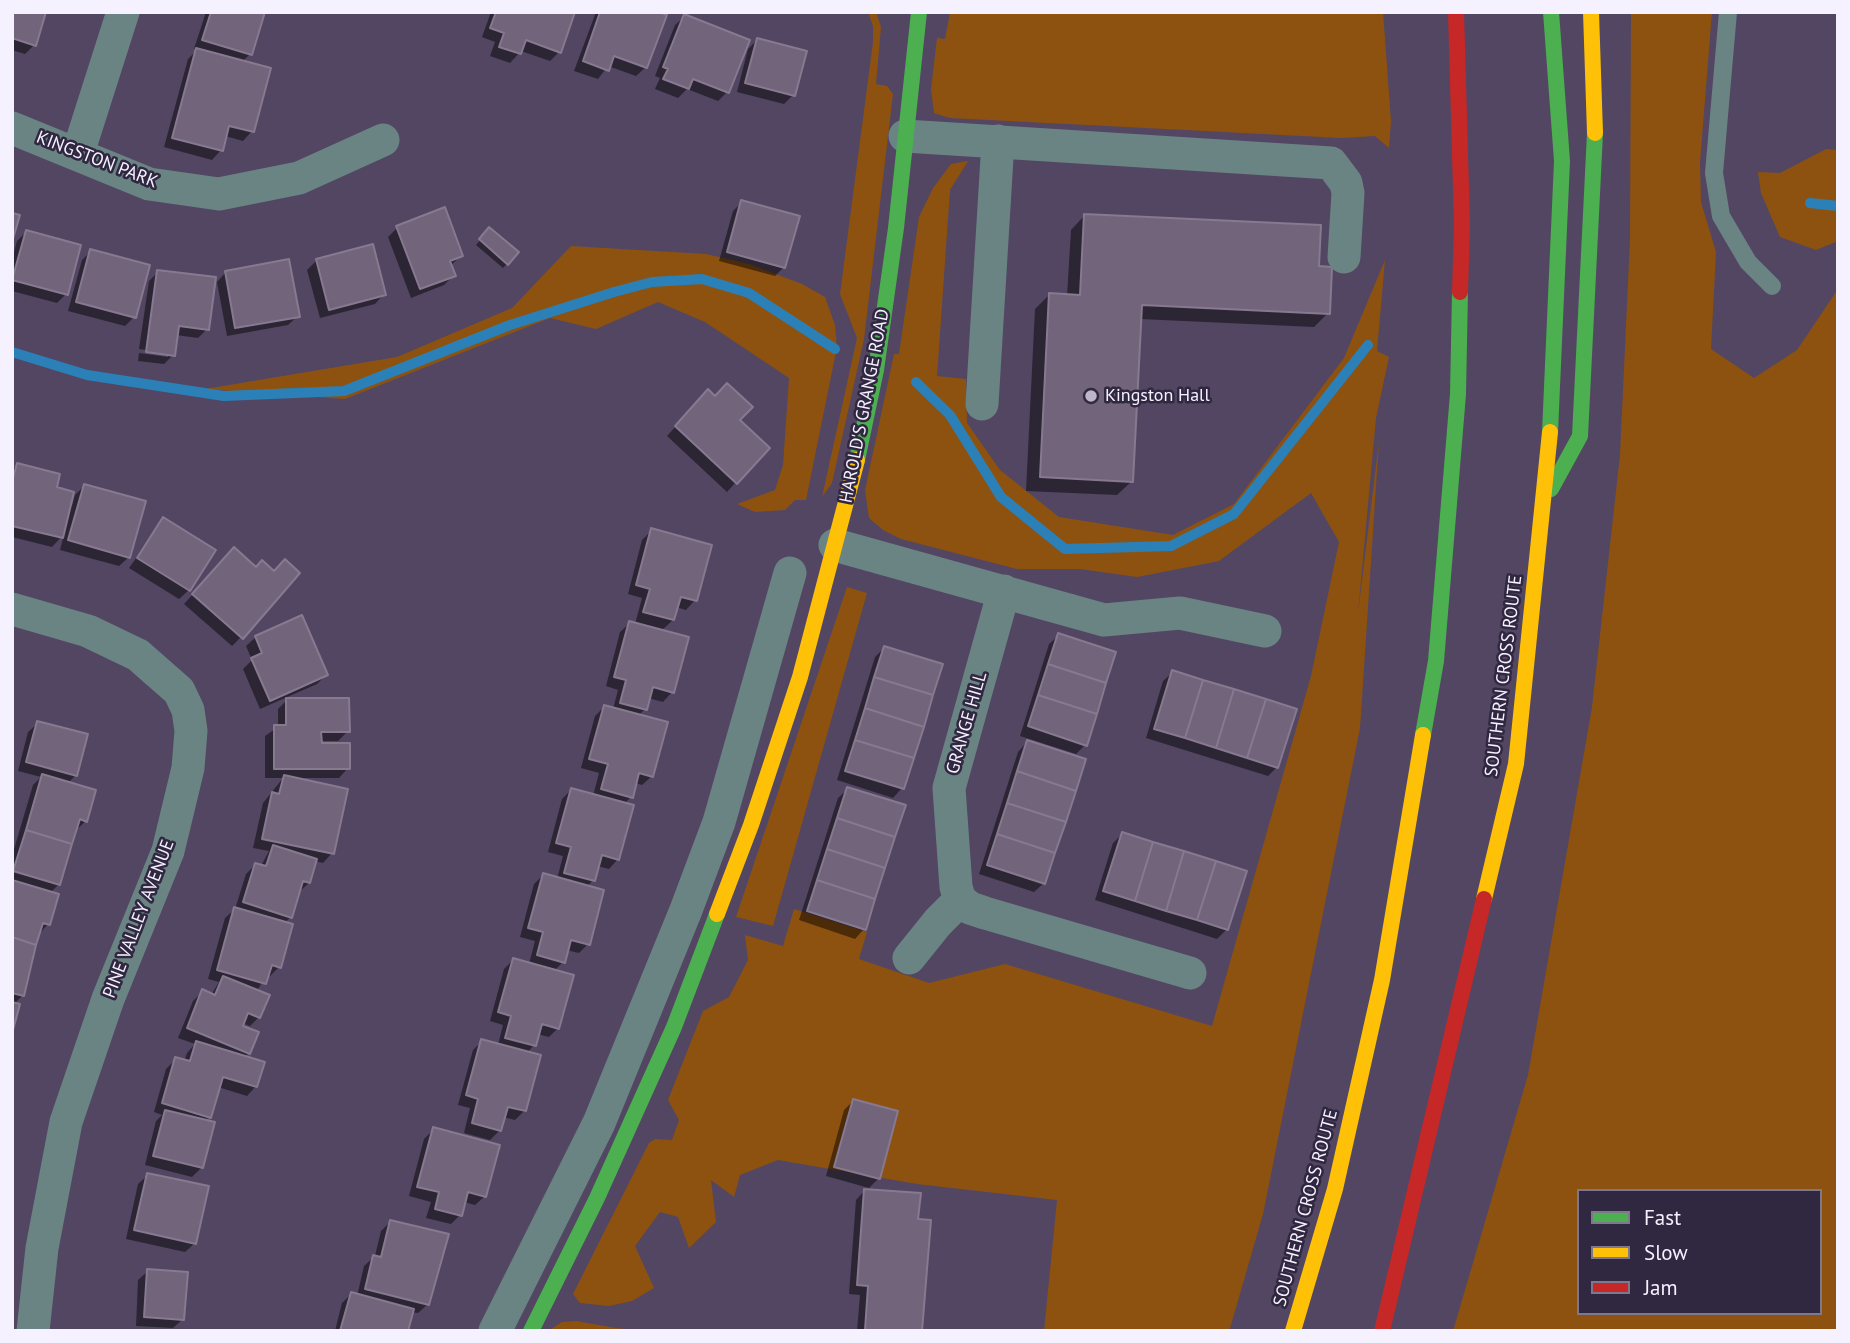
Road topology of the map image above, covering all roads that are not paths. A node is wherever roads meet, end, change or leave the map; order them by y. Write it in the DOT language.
graph roads {
  1 [pos="123,12"];
  2 [pos="919,12"];
  3 [pos="1457,12"];
  4 [pos="1550,12"];
  5 [pos="1591,12"];
  6 [pos="1728,12"];
  7 [pos="12,128"];
  8 [pos="905,136"];
  9 [pos="383,141"];
  10 [pos="998,141"];
  11 [pos="78,153"];
  12 [pos="1344,257"];
  13 [pos="1772,286"];
  14 [pos="982,404"];
  15 [pos="1543,503"];
  16 [pos="835,545"];
  17 [pos="790,573"];
  18 [pos="1004,591"];
  19 [pos="12,609"];
  20 [pos="1265,631"];
  21 [pos="743,739"];
  22 [pos="778,750"];
  23 [pos="960,900"];
  24 [pos="701,915"];
  25 [pos="909,958"];
  26 [pos="1190,973"];
  27 [pos="550,1259"];
  28 [pos="33,1331"];
  29 [pos="495,1331"];
  30 [pos="530,1331"];
  31 [pos="1293,1331"];
  32 [pos="1382,1331"];
  1 -- 11 [label="street"];
  2 -- 8 [label="main road, HAROLD'S GRANGE ROAD"];
  3 -- 31 [label="main road, SOUTHERN CROSS ROUTE"];
  4 -- 15 [label="main road, SOUTHERN CROSS ROUTE"];
  5 -- 15 [label="main road"];
  6 -- 13 [label="lane"];
  7 -- 11 [label="street, KINGSTON PARK"];
  8 -- 10 [label="street"];
  8 -- 16 [label="main road, HAROLD'S GRANGE ROAD"];
  9 -- 11 [label="street, KINGSTON PARK"];
  10 -- 12 [label="street"];
  10 -- 14 [label="street"];
  15 -- 32 [label="main road, SOUTHERN CROSS ROUTE"];
  16 -- 18 [label="street"];
  16 -- 22 [label="main road, HAROLD'S GRANGE ROAD"];
  17 -- 21 [label="street, HAROLD'S GRANGE ROAD"];
  18 -- 20 [label="street"];
  18 -- 23 [label="street, GRANGE HILL"];
  19 -- 28 [label="street, PINE VALLEY AVENUE"];
  21 -- 22 [label="street"];
  21 -- 24 [label="street, HAROLD'S GRANGE ROAD"];
  22 -- 24 [label="main road, HAROLD'S GRANGE ROAD"];
  23 -- 25 [label="street"];
  23 -- 26 [label="street"];
  24 -- 27 [label="street, HAROLD'S GRANGE ROAD"];
  27 -- 29 [label="street, HAROLD'S GRANGE ROAD"];
  27 -- 30 [label="main road, HAROLD'S GRANGE ROAD"];
}
